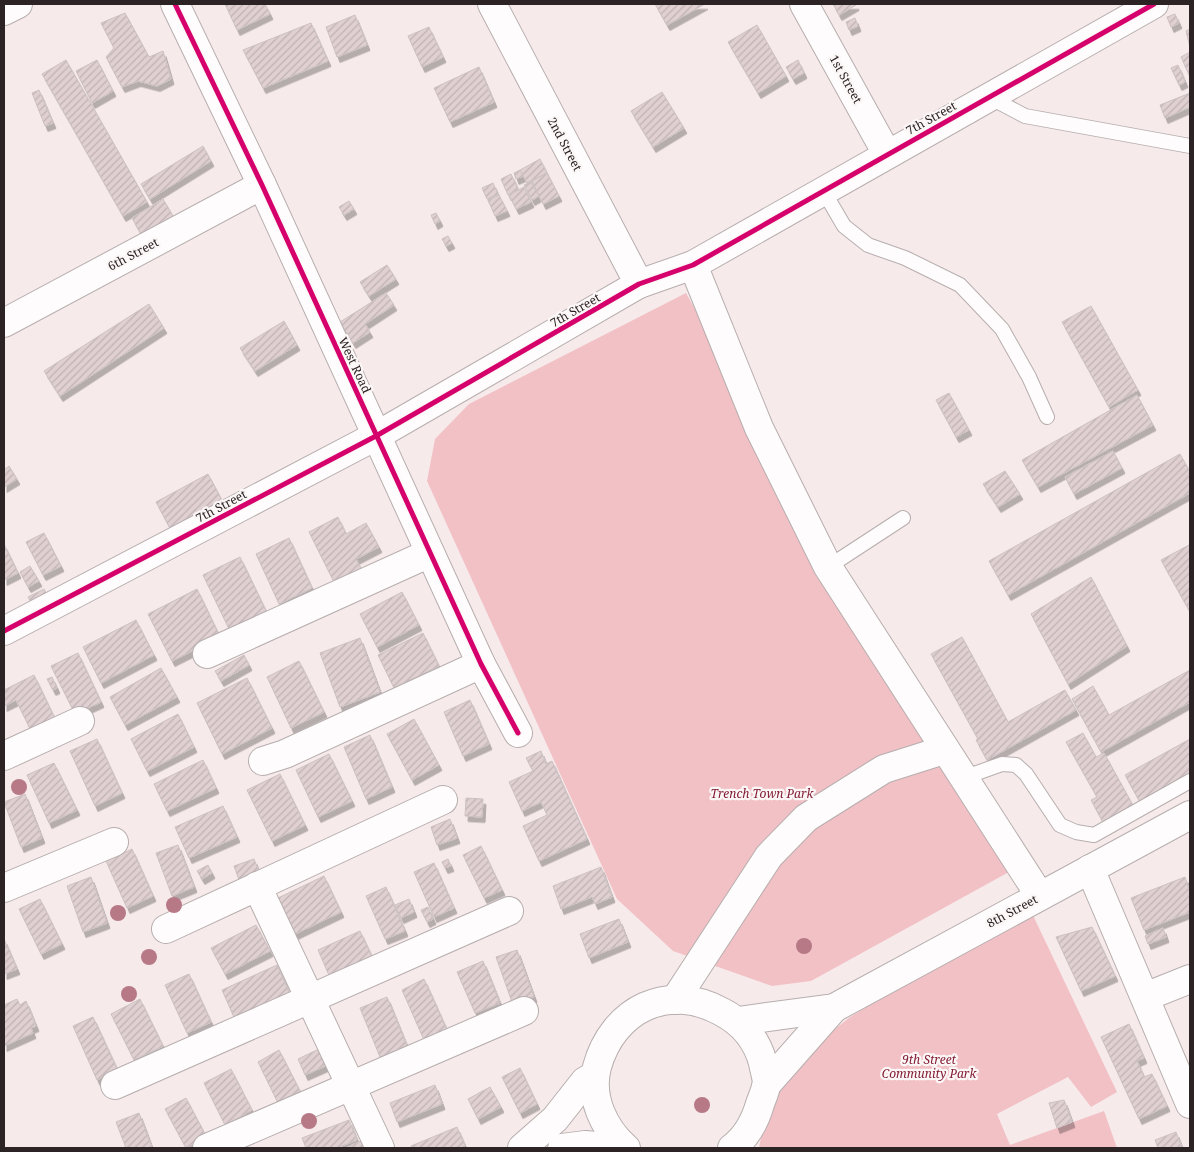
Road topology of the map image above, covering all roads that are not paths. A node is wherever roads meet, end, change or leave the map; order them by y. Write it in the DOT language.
graph roads {
  1 [pos="18,4"];
  2 [pos="175,4"];
  3 [pos="492,4"];
  4 [pos="804,4"];
  5 [pos="1154,4"];
  6 [pos="4,11"];
  7 [pos="989,97"];
  8 [pos="1190,146"];
  9 [pos="887,154"];
  10 [pos="262,185"];
  11 [pos="823,190"];
  12 [pos="692,265"];
  13 [pos="639,284"];
  14 [pos="4,323"];
  15 [pos="1047,417"];
  16 [pos="376,436"];
  17 [pos="903,518"];
  18 [pos="430,553"];
  19 [pos="828,567"];
  20 [pos="4,631"];
  21 [pos="207,654"];
  22 [pos="481,664"];
  23 [pos="80,721"];
  24 [pos="518,733"];
  25 [pos="944,750"];
  26 [pos="4,756"];
  27 [pos="263,761"];
  28 [pos="964,778"];
  29 [pos="1190,781"];
  30 [pos="443,800"];
  31 [pos="1190,815"];
  32 [pos="114,842"];
  33 [pos="1090,869"];
  34 [pos="257,886"];
  35 [pos="4,888"];
  36 [pos="1040,896"];
  37 [pos="509,911"];
  38 [pos="166,929"];
  39 [pos="1190,978"];
  40 [pos="1145,997"];
  41 [pos="310,998"];
  42 [pos="675,1000"];
  43 [pos="834,1008"];
  44 [pos="524,1011"];
  45 [pos="738,1021"];
  46 [pos="594,1076"];
  47 [pos="767,1084"];
  48 [pos="115,1085"];
  49 [pos="350,1086"];
  50 [pos="1190,1104"];
  51 [pos="738,1146"];
  52 [pos="207,1148"];
  53 [pos="380,1148"];
  54 [pos="522,1148"];
  55 [pos="562,1148"];
  56 [pos="620,1148"];
  57 [pos="626,1148"];
  1 -- 6 [label="street"];
  2 -- 10 [label="street, West Road"];
  3 -- 13 [label="street, 2nd Street"];
  4 -- 9 [label="street, 1st Street"];
  5 -- 7 [label="street, 7th Street"];
  7 -- 8 [label="lane"];
  7 -- 9 [label="street, 7th Street"];
  9 -- 11 [label="street, 7th Street"];
  10 -- 14 [label="street, 6th Street"];
  10 -- 16 [label="street, West Road"];
  11 -- 12 [label="street, 7th Street"];
  11 -- 15 [label="lane"];
  12 -- 13 [label="street, 7th Street"];
  12 -- 19 [label="street"];
  13 -- 16 [label="street, 7th Street"];
  16 -- 18 [label="street, West Road"];
  16 -- 20 [label="street, 7th Street"];
  17 -- 19 [label="lane"];
  18 -- 21 [label="street"];
  18 -- 22 [label="street, West Road"];
  19 -- 25 [label="street"];
  22 -- 24 [label="street, West Road"];
  22 -- 27 [label="street"];
  23 -- 26 [label="street"];
  25 -- 28 [label="street"];
  25 -- 42 [label="street"];
  28 -- 29 [label="lane"];
  28 -- 36 [label="street"];
  30 -- 34 [label="street"];
  31 -- 33 [label="street, 8th Street"];
  32 -- 35 [label="street"];
  33 -- 36 [label="street, 8th Street"];
  33 -- 40 [label="street"];
  34 -- 38 [label="street"];
  34 -- 41 [label="street"];
  36 -- 43 [label="street, 8th Street"];
  37 -- 41 [label="street"];
  39 -- 40 [label="street"];
  40 -- 50 [label="street"];
  41 -- 48 [label="street"];
  41 -- 49 [label="street"];
  42 -- 45 [label="street"];
  42 -- 46 [label="street"];
  43 -- 45 [label="street"];
  43 -- 47 [label="street"];
  44 -- 49 [label="street"];
  45 -- 47 [label="street"];
  46 -- 54 [label="street"];
  46 -- 57 [label="street"];
  47 -- 51 [label="street"];
  49 -- 52 [label="street"];
  49 -- 53 [label="street"];
  55 -- 56 [label="street"];
}
